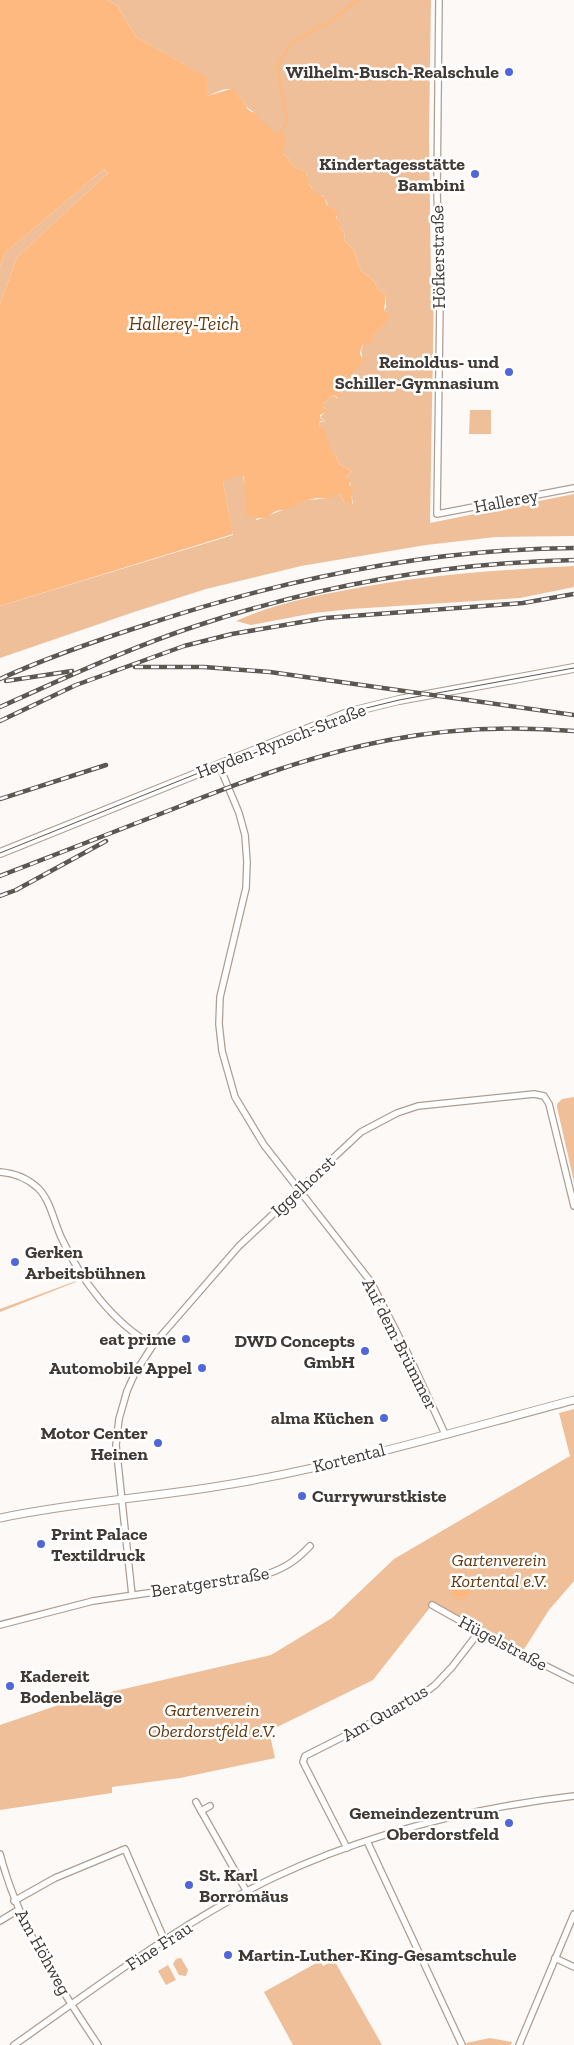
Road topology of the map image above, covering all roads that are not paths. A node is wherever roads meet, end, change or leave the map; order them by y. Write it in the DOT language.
graph roads {
  1 [pos="439,0"];
  2 [pos="574,488"];
  3 [pos="437,514"];
  4 [pos="574,668"];
  5 [pos="219,764"];
  6 [pos="0,853"];
  7 [pos="0,1172"];
  8 [pos="298,1189"];
  9 [pos="574,1206"];
  10 [pos="153,1345"];
  11 [pos="574,1400"];
  12 [pos="445,1434"];
  13 [pos="121,1500"];
  14 [pos="0,1518"];
  15 [pos="310,1546"];
  16 [pos="132,1595"];
  17 [pos="432,1605"];
  18 [pos="0,1625"];
  19 [pos="479,1632"];
  20 [pos="574,1680"];
  21 [pos="574,1796"];
  22 [pos="196,1802"];
  23 [pos="210,1806"];
  24 [pos="201,1811"];
  25 [pos="367,1841"];
  26 [pos="347,1848"];
  27 [pos="0,1854"];
  28 [pos="247,1892"];
  29 [pos="14,1901"];
  30 [pos="18,1910"];
  31 [pos="574,1914"];
  32 [pos="0,1921"];
  33 [pos="165,1941"];
  34 [pos="555,1958"];
  35 [pos="574,1968"];
  36 [pos="72,2005"];
  37 [pos="14,2045"];
  38 [pos="98,2045"];
  39 [pos="462,2045"];
  40 [pos="519,2045"];
  1 -- 3 [label="street, Höfkerstraße"];
  2 -- 3 [label="street, Hallerey"];
  4 -- 5 [label="main road, Heyden-Rynsch-Straße"];
  5 -- 6 [label="main road, Heyden-Rynsch-Straße"];
  5 -- 8 [label="street, Auf dem Brümmer"];
  7 -- 10 [label="street"];
  8 -- 9 [label="street, Iggelhorst"];
  8 -- 10 [label="street, Iggelhorst"];
  8 -- 12 [label="street, Auf dem Brümmer"];
  10 -- 13 [label="street, Iggelhorst"];
  11 -- 12 [label="street, Kortental"];
  12 -- 13 [label="street, Kortental"];
  13 -- 14 [label="street, Kortental"];
  13 -- 16 [label="street, Beratgerstraße"];
  15 -- 16 [label="street, Beratgerstraße"];
  16 -- 18 [label="street, Beratgerstraße"];
  17 -- 19 [label="street, Hügelstraße"];
  19 -- 20 [label="street, Hügelstraße"];
  19 -- 26 [label="street, Am Quartus"];
  21 -- 25 [label="street, Fine Frau"];
  22 -- 24 [label="street"];
  23 -- 24 [label="street"];
  24 -- 28 [label="street"];
  25 -- 26 [label="street, Fine Frau"];
  25 -- 39 [label="street"];
  26 -- 28 [label="street, Fine Frau"];
  27 -- 29 [label="street, Am Höhweg"];
  28 -- 33 [label="street, Fine Frau"];
  29 -- 30 [label="street, Am Höhweg"];
  29 -- 33 [label="street"];
  30 -- 32 [label="street"];
  30 -- 36 [label="street, Am Höhweg"];
  31 -- 34 [label="street"];
  33 -- 36 [label="street, Fine Frau"];
  34 -- 35 [label="street"];
  34 -- 40 [label="street"];
  36 -- 37 [label="street, Fine Frau"];
  36 -- 38 [label="street, Am Höhweg"];
}
